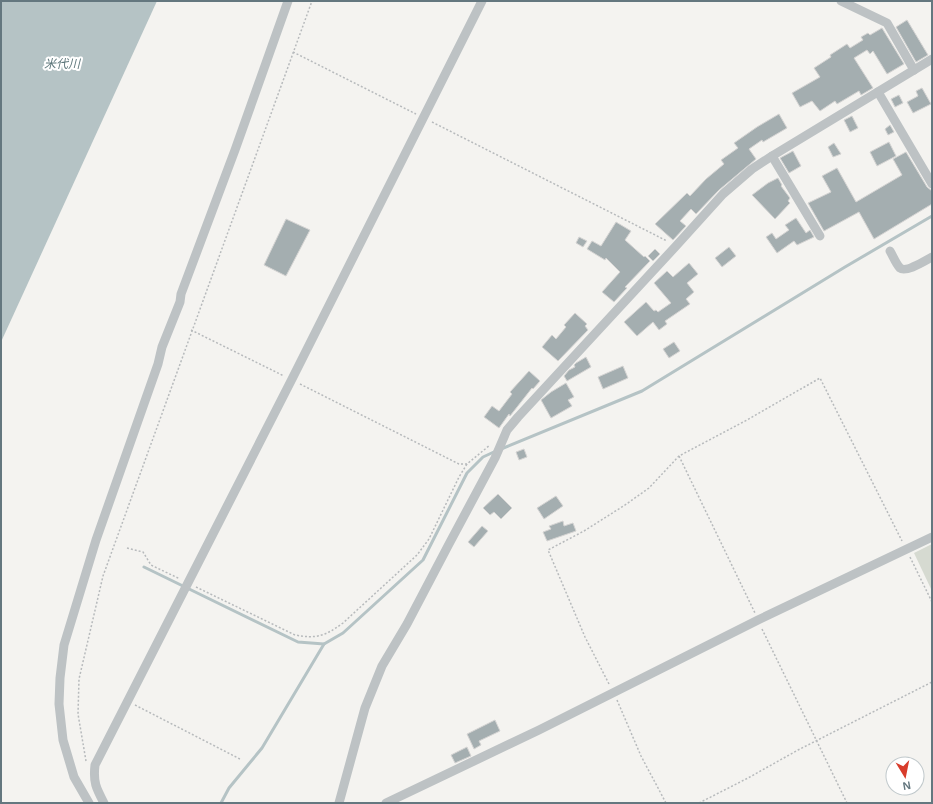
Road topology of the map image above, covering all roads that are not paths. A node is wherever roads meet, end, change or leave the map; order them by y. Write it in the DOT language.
graph roads {
  1 [pos="288,1"];
  2 [pos="482,1"];
  3 [pos="841,1"];
  4 [pos="932,59"];
  5 [pos="914,70"];
  6 [pos="878,92"];
  7 [pos="772,156"];
  8 [pos="932,184"];
  9 [pos="820,236"];
  10 [pos="890,251"];
  11 [pos="932,257"];
  12 [pos="932,537"];
  13 [pos="88,803"];
  14 [pos="104,803"];
  15 [pos="339,803"];
  16 [pos="386,803"];
  1 -- 13 [label="street"];
  2 -- 14 [label="street"];
  3 -- 5 [label="street"];
  4 -- 5 [label="street"];
  5 -- 6 [label="street"];
  6 -- 7 [label="street"];
  6 -- 8 [label="street"];
  7 -- 9 [label="street"];
  7 -- 15 [label="street"];
  10 -- 11 [label="street"];
  12 -- 16 [label="street"];
}
